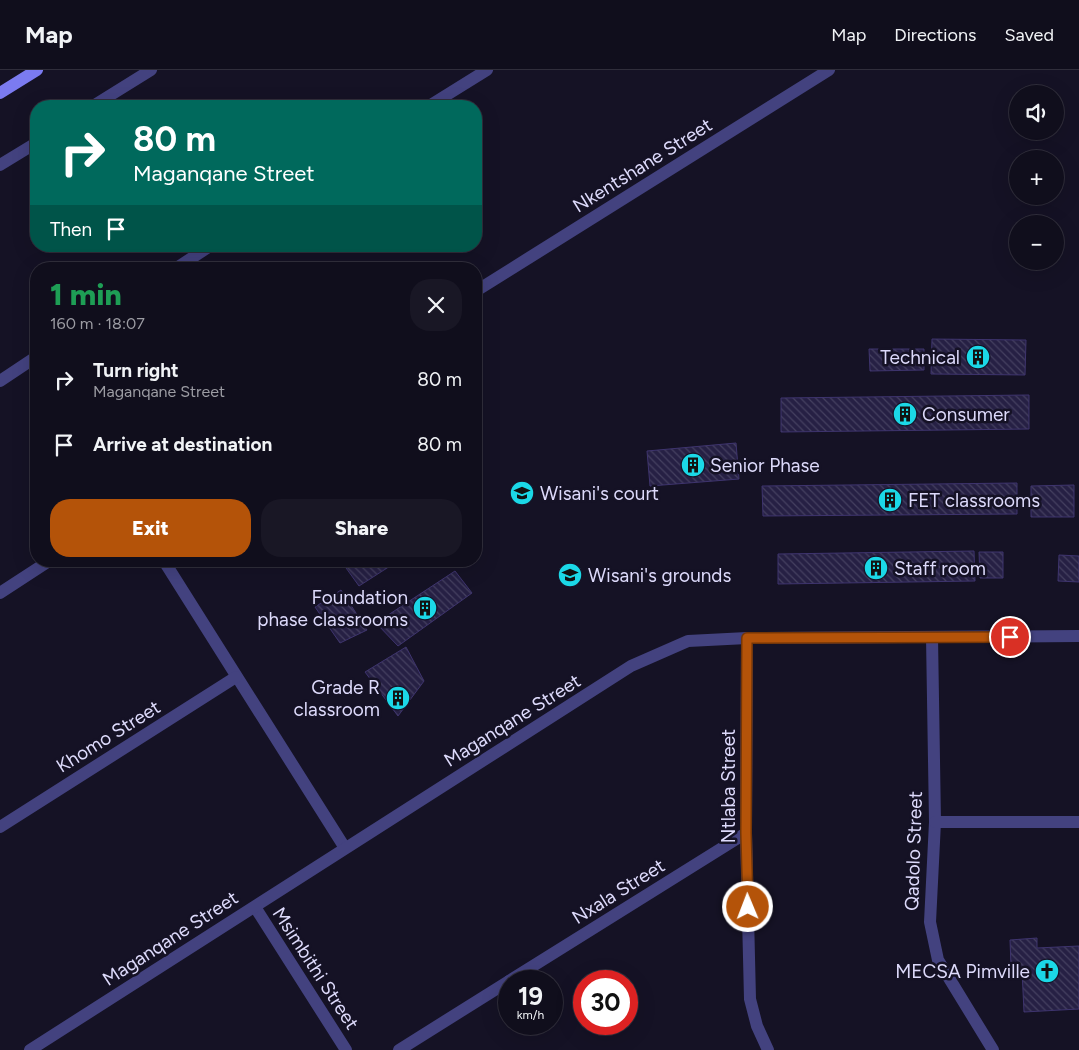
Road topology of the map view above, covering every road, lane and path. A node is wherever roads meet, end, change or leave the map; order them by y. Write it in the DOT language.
graph roads {
  1 [pos="37,70"];
  2 [pos="150,70"];
  3 [pos="487,70"];
  4 [pos="828,70"];
  5 [pos="0,94"];
  6 [pos="102,100"];
  7 [pos="439,100"];
  8 [pos="30,146"];
  9 [pos="0,166"];
  10 [pos="201,252"];
  11 [pos="186,262"];
  12 [pos="482,288"];
  13 [pos="30,361"];
  14 [pos="0,381"];
  15 [pos="40,567"];
  16 [pos="168,567"];
  17 [pos="0,593"];
  18 [pos="1079,636"];
  19 [pos="932,637"];
  20 [pos="747,638"];
  21 [pos="236,677"];
  22 [pos="934,822"];
  23 [pos="1079,822"];
  24 [pos="0,827"];
  25 [pos="746,833"];
  26 [pos="345,848"];
  27 [pos="255,907"];
  28 [pos="527,970"];
  29 [pos="498,988"];
  30 [pos="764,1049"];
  31 [pos="30,1050"];
  32 [pos="346,1050"];
  33 [pos="399,1050"];
  34 [pos="993,1050"];
  1 -- 5 [label="street"];
  2 -- 6 [label="street"];
  3 -- 7 [label="street"];
  4 -- 12 [label="street, Nkentshane Street"];
  8 -- 9 [label="street"];
  10 -- 11 [label="street"];
  13 -- 14 [label="street"];
  15 -- 17 [label="street"];
  16 -- 21 [label="street"];
  18 -- 19 [label="street, Maganqane Street"];
  19 -- 20 [label="street, Maganqane Street"];
  19 -- 22 [label="street, Qadolo Street"];
  20 -- 25 [label="street, Ntlaba Street"];
  20 -- 26 [label="street, Maganqane Street"];
  21 -- 24 [label="street, Khomo Street"];
  21 -- 26 [label="street"];
  22 -- 23 [label="street"];
  22 -- 34 [label="street, Qadolo Street"];
  25 -- 28 [label="street, Nxala Street"];
  25 -- 30 [label="street, Ntlaba Street"];
  26 -- 27 [label="street, Maganqane Street"];
  27 -- 31 [label="street, Maganqane Street"];
  27 -- 32 [label="street, Msimbithi Street"];
  29 -- 33 [label="street, Nxala Street"];
}
